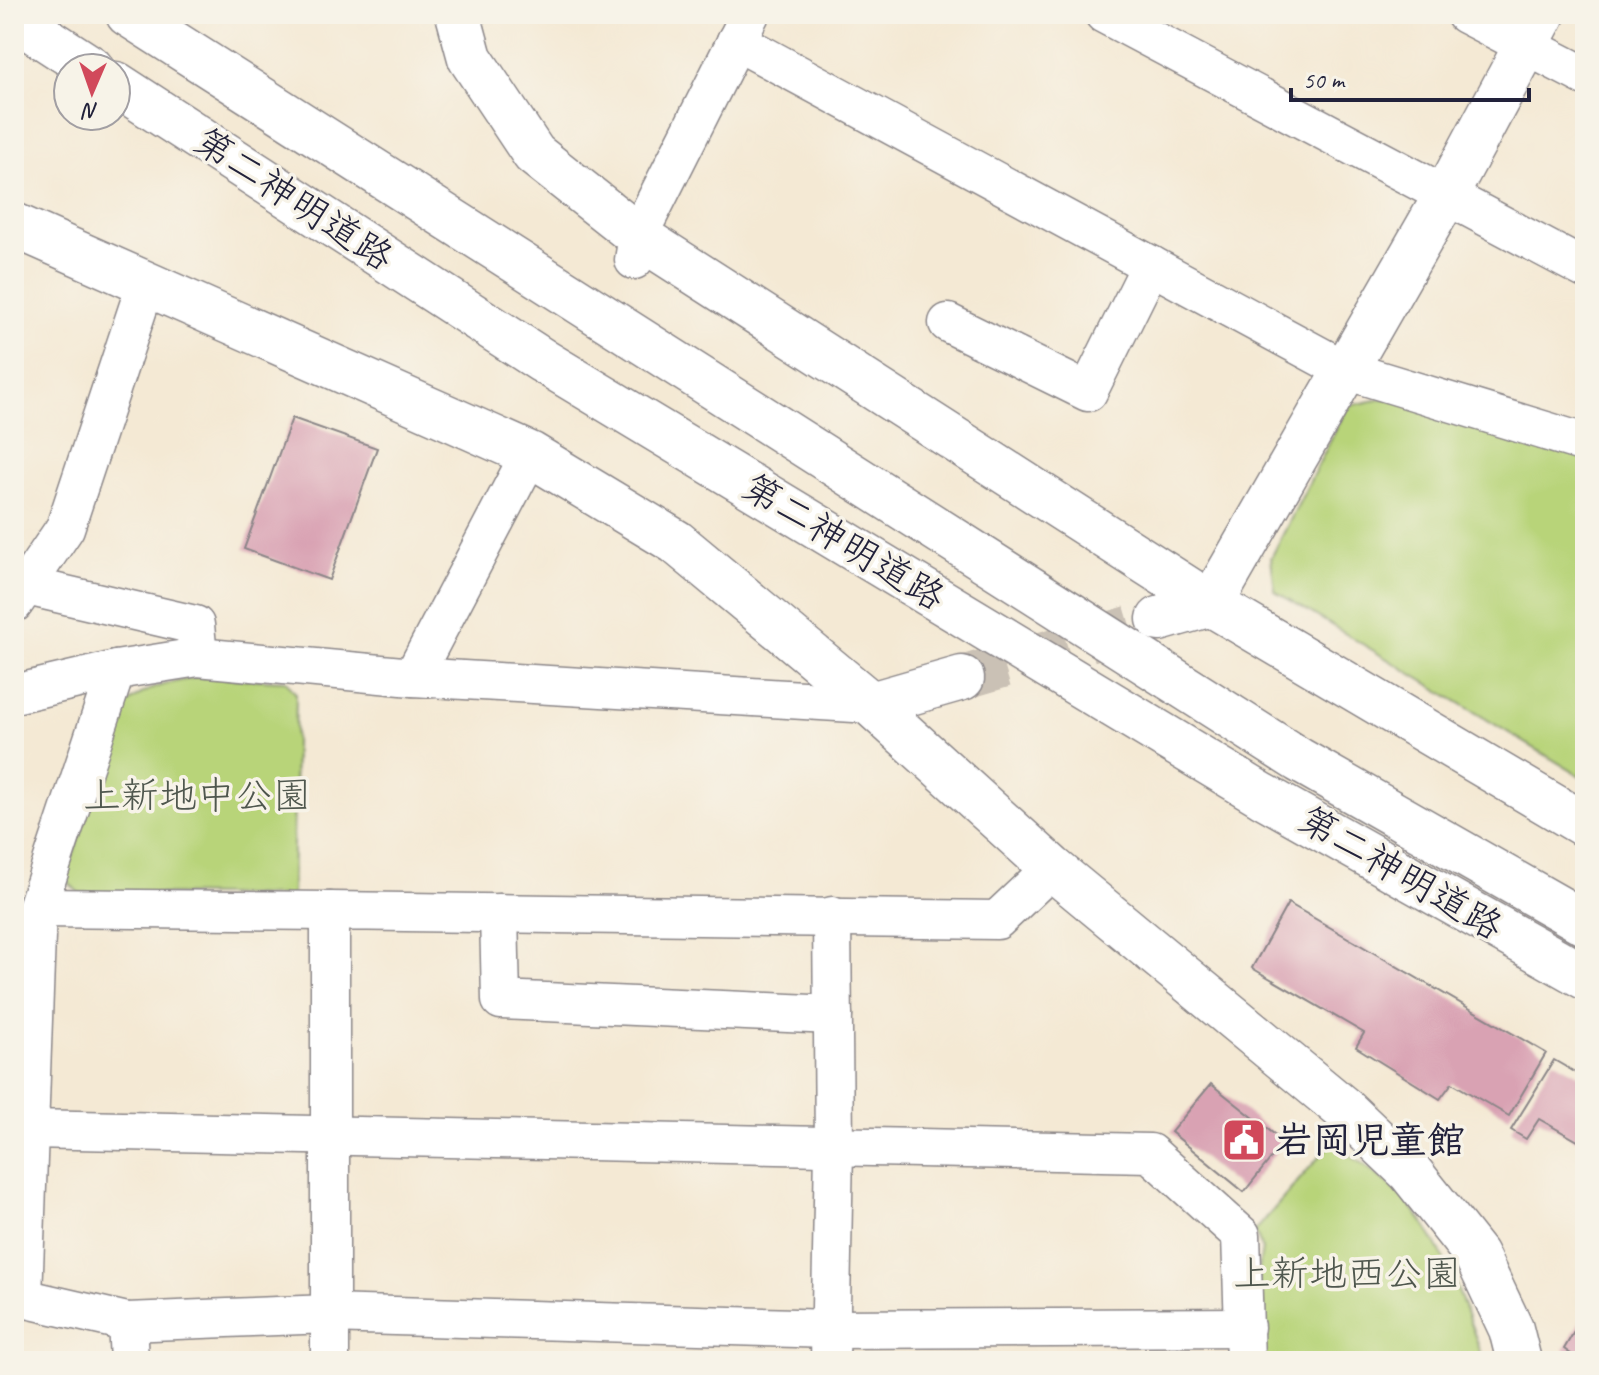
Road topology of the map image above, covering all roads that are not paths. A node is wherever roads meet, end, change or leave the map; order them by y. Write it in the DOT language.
graph roads {
  1 [pos="128,14"];
  2 [pos="458,14"];
  3 [pos="1104,14"];
  4 [pos="1465,14"];
  5 [pos="14,18"];
  6 [pos="743,27"];
  7 [pos="1534,29"];
  8 [pos="66,52"];
  9 [pos="1585,76"];
  10 [pos="132,94"];
  11 [pos="1445,197"];
  12 [pos="14,225"];
  13 [pos="636,248"];
  14 [pos="1151,265"];
  15 [pos="1585,269"];
  16 [pos="146,284"];
  17 [pos="948,323"];
  18 [pos="1345,370"];
  19 [pos="1585,443"];
  20 [pos="530,454"];
  21 [pos="19,590"];
  22 [pos="1211,604"];
  23 [pos="1159,619"];
  24 [pos="198,657"];
  25 [pos="116,670"];
  26 [pos="413,677"];
  27 [pos="962,678"];
  28 [pos="14,694"];
  29 [pos="871,704"];
  30 [pos="1585,825"];
  31 [pos="1052,868"];
  32 [pos="37,908"];
  33 [pos="330,911"];
  34 [pos="499,913"];
  35 [pos="832,916"];
  36 [pos="1585,923"];
  37 [pos="1585,977"];
  38 [pos="833,1015"];
  39 [pos="29,1129"];
  40 [pos="329,1136"];
  41 [pos="834,1148"];
  42 [pos="19,1296"];
  43 [pos="329,1314"];
  44 [pos="127,1322"];
  45 [pos="1245,1344"];
  46 [pos="830,1345"];
  47 [pos="129,1361"];
  48 [pos="330,1361"];
  49 [pos="1519,1361"];
  1 -- 36 [label="main road, 第二神明道路"];
  2 -- 13 [label="main road"];
  3 -- 11 [label="street"];
  4 -- 7 [label="street"];
  5 -- 8 [label="main road"];
  6 -- 13 [label="street"];
  6 -- 14 [label="street"];
  7 -- 9 [label="street"];
  7 -- 11 [label="main road"];
  10 -- 37 [label="main road, 第二神明道路"];
  11 -- 15 [label="street"];
  11 -- 18 [label="main road"];
  12 -- 16 [label="main road"];
  13 -- 22 [label="main road"];
  14 -- 17 [label="street"];
  14 -- 18 [label="street"];
  16 -- 20 [label="main road"];
  16 -- 21 [label="street"];
  18 -- 19 [label="street"];
  18 -- 22 [label="main road"];
  20 -- 26 [label="street"];
  20 -- 29 [label="main road"];
  21 -- 24 [label="street"];
  22 -- 23 [label="main road"];
  22 -- 30 [label="main road"];
  24 -- 25 [label="street"];
  24 -- 26 [label="street"];
  25 -- 28 [label="street"];
  25 -- 32 [label="street"];
  26 -- 29 [label="street"];
  27 -- 29 [label="main road"];
  29 -- 31 [label="main road"];
  31 -- 35 [label="street"];
  31 -- 49 [label="main road"];
  32 -- 33 [label="street"];
  32 -- 39 [label="street"];
  33 -- 34 [label="street"];
  33 -- 40 [label="street"];
  34 -- 35 [label="street"];
  34 -- 38 [label="street"];
  35 -- 38 [label="street"];
  38 -- 41 [label="street"];
  39 -- 40 [label="street"];
  39 -- 42 [label="street"];
  40 -- 41 [label="street"];
  40 -- 43 [label="street"];
  41 -- 45 [label="street"];
  41 -- 46 [label="street"];
  42 -- 44 [label="street"];
  43 -- 44 [label="street"];
  43 -- 46 [label="street"];
  43 -- 48 [label="street"];
  44 -- 47 [label="street"];
  45 -- 46 [label="street"];
}
